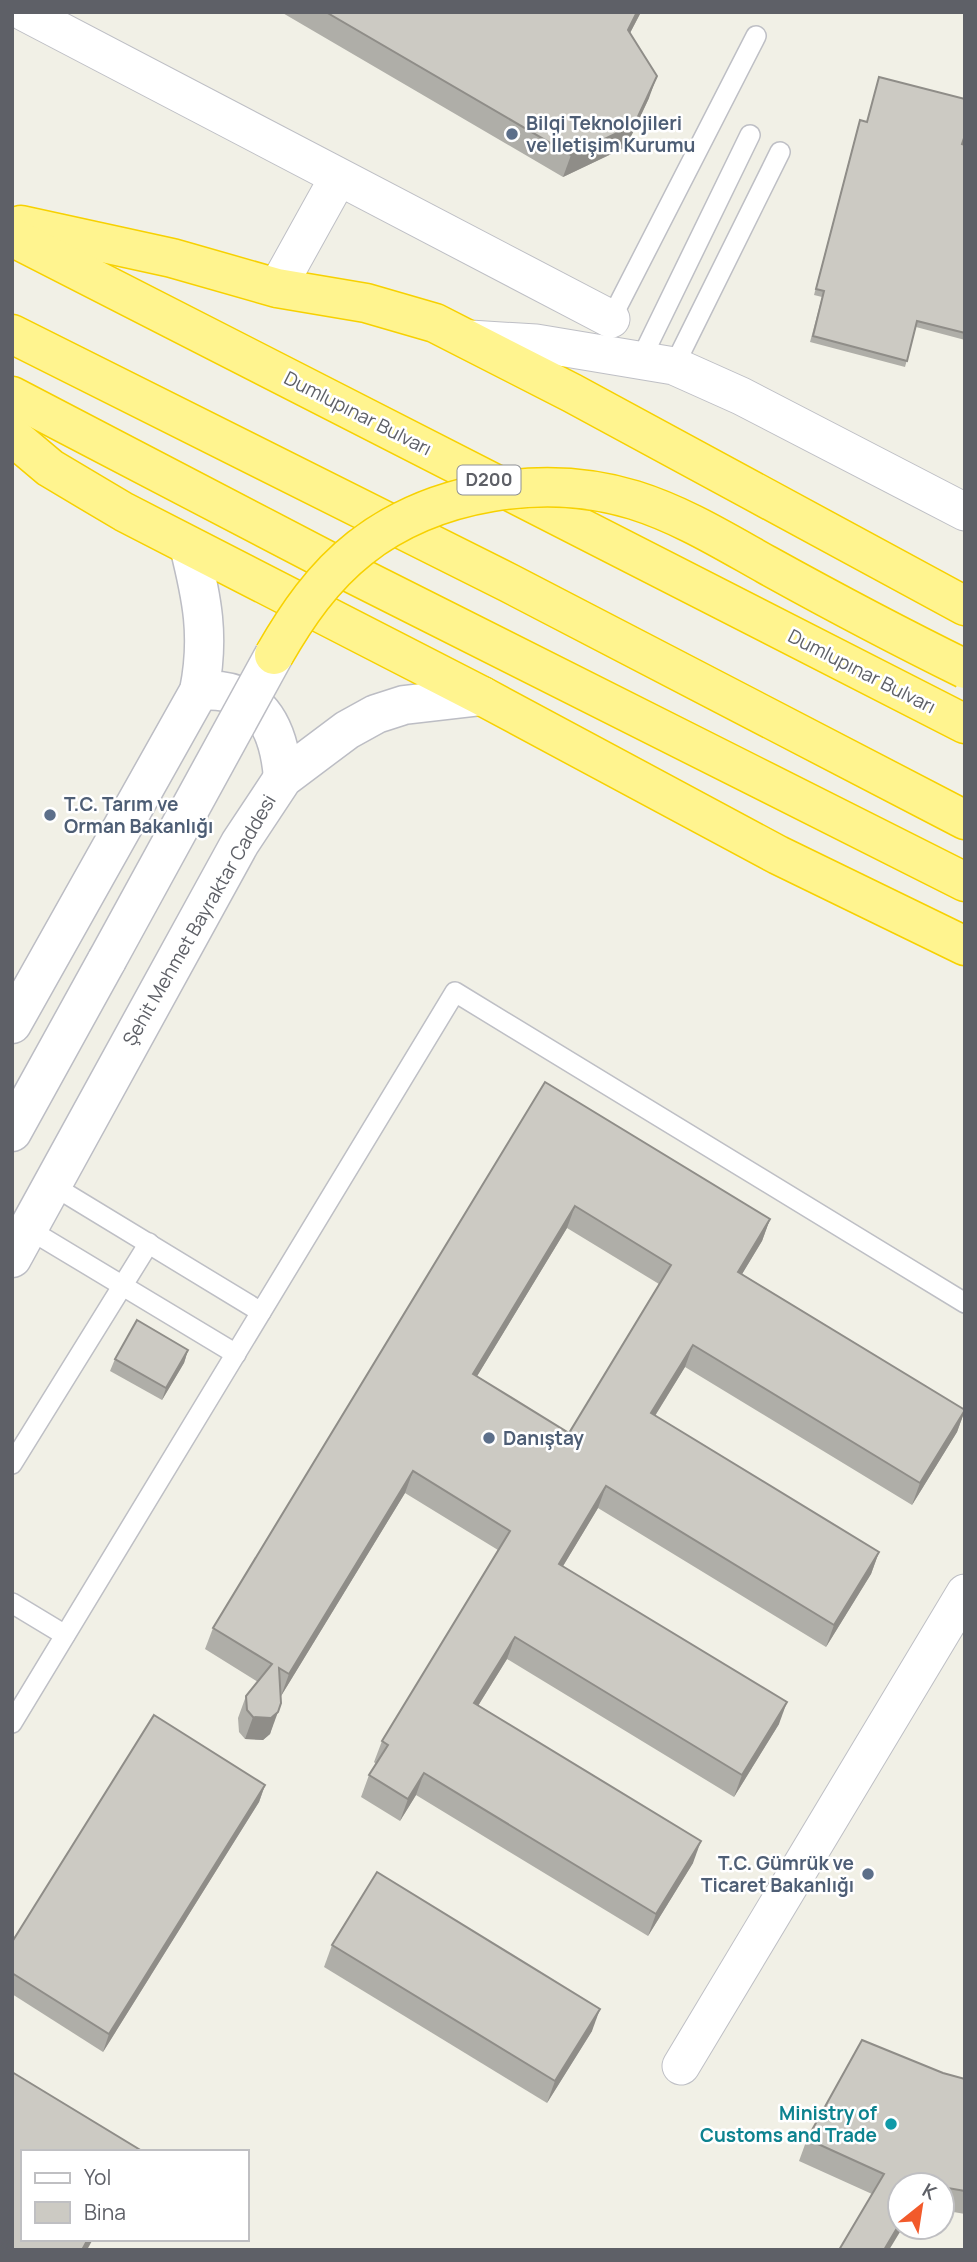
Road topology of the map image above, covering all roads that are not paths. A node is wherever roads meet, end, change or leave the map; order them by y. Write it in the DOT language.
graph roads {
  1 [pos="24,12"];
  2 [pos="756,36"];
  3 [pos="750,135"];
  4 [pos="780,152"];
  5 [pos="338,178"];
  6 [pos="12,224"];
  7 [pos="12,237"];
  8 [pos="277,288"];
  9 [pos="611,319"];
  10 [pos="12,334"];
  11 [pos="470,339"];
  12 [pos="658,363"];
  13 [pos="12,396"];
  14 [pos="12,436"];
  15 [pos="965,512"];
  16 [pos="189,546"];
  17 [pos="965,606"];
  18 [pos="274,654"];
  19 [pos="965,669"];
  20 [pos="200,691"];
  21 [pos="482,696"];
  22 [pos="965,724"];
  23 [pos="283,778"];
  24 [pos="965,820"];
  25 [pos="965,882"];
  26 [pos="965,946"];
  27 [pos="12,1024"];
  28 [pos="12,1132"];
  29 [pos="52,1185"];
  30 [pos="149,1243"];
  31 [pos="21,1244"];
  32 [pos="124,1287"];
  33 [pos="965,1303"];
  34 [pos="261,1312"];
  35 [pos="236,1354"];
  36 [pos="12,1464"];
  37 [pos="965,1593"];
  38 [pos="12,1603"];
  39 [pos="65,1635"];
  40 [pos="12,1723"];
  41 [pos="681,2066"];
  1 -- 5 [label="street"];
  2 -- 9 [label="lane"];
  3 -- 12 [label="lane"];
  4 -- 12 [label="lane"];
  5 -- 8 [label="street"];
  5 -- 9 [label="street"];
  6 -- 8 [label="highway"];
  7 -- 22 [label="highway, Dumlupınar Bulvarı / D200"];
  8 -- 11 [label="highway"];
  10 -- 24 [label="highway"];
  11 -- 12 [label="street"];
  11 -- 17 [label="highway"];
  12 -- 15 [label="street"];
  13 -- 25 [label="highway"];
  14 -- 16 [label="highway"];
  16 -- 20 [label="main road"];
  16 -- 21 [label="highway"];
  18 -- 19 [label="highway, bridge"];
  18 -- 28 [label="main road, bridge"];
  20 -- 23 [label="main road"];
  20 -- 27 [label="main road"];
  21 -- 23 [label="main road, Şehit Mehmet Bayraktar Caddesi"];
  21 -- 26 [label="highway"];
  23 -- 29 [label="main road, Şehit Mehmet Bayraktar Caddesi"];
  29 -- 30 [label="lane"];
  29 -- 31 [label="main road, Şehit Mehmet Bayraktar Caddesi"];
  30 -- 32 [label="lane"];
  30 -- 34 [label="lane"];
  31 -- 32 [label="lane"];
  32 -- 35 [label="lane"];
  32 -- 36 [label="lane"];
  33 -- 34 [label="lane"];
  34 -- 35 [label="lane"];
  35 -- 39 [label="lane"];
  37 -- 41 [label="street"];
  38 -- 39 [label="lane"];
  39 -- 40 [label="lane"];
}
